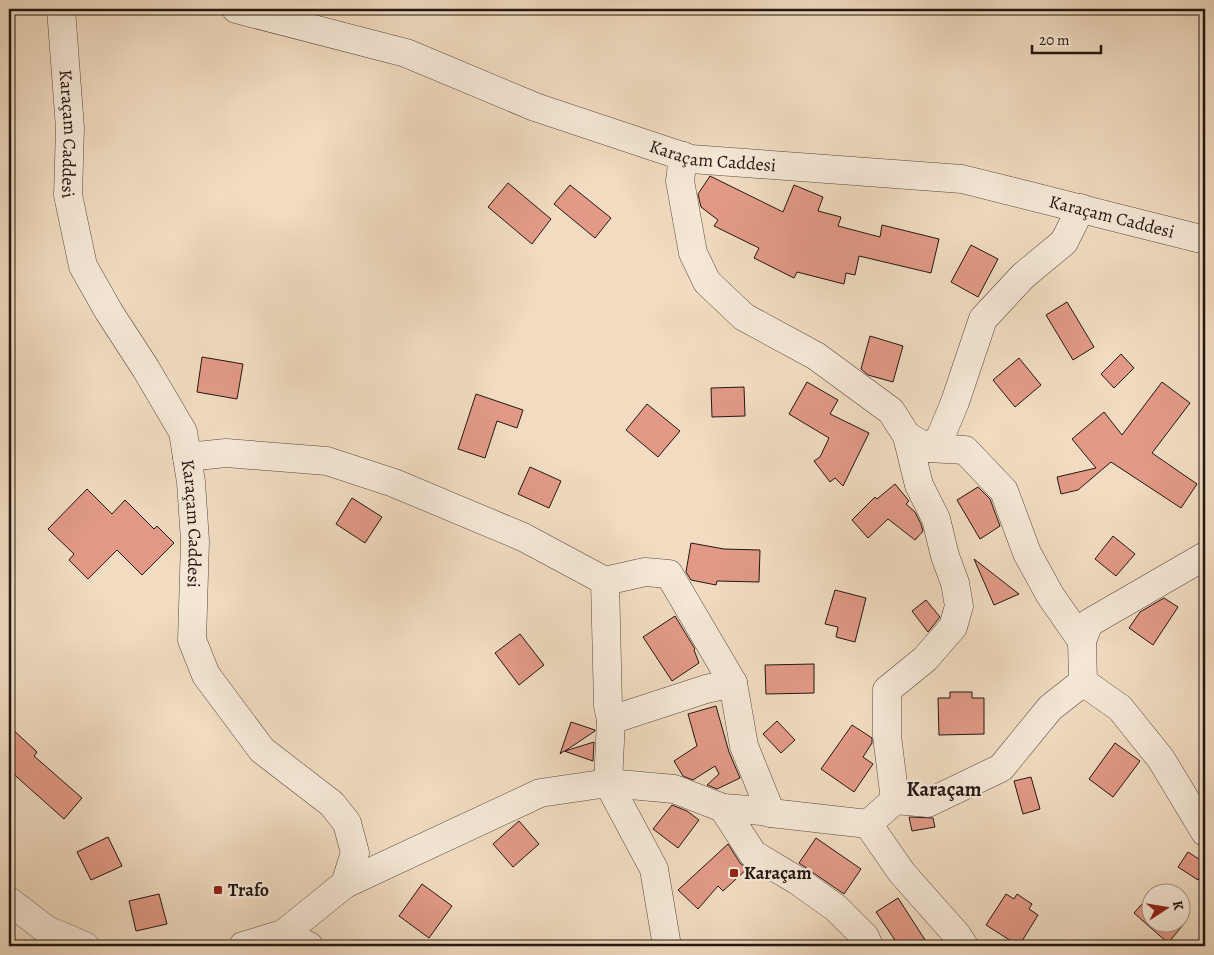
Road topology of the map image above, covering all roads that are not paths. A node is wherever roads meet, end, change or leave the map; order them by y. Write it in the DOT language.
graph roads {
  1 [pos="61,9"];
  2 [pos="236,9"];
  3 [pos="683,156"];
  4 [pos="1081,208"];
  5 [pos="1205,240"];
  6 [pos="917,442"];
  7 [pos="187,457"];
  8 [pos="1205,556"];
  9 [pos="605,581"];
  10 [pos="1082,641"];
  11 [pos="1083,682"];
  12 [pos="734,683"];
  13 [pos="611,720"];
  14 [pos="608,783"];
  15 [pos="895,800"];
  16 [pos="723,808"];
  17 [pos="771,813"];
  18 [pos="868,824"];
  19 [pos="1205,832"];
  20 [pos="346,884"];
  21 [pos="9,901"];
  22 [pos="283,934"];
  23 [pos="41,938"];
  24 [pos="85,946"];
  25 [pos="243,946"];
  26 [pos="309,946"];
  27 [pos="667,946"];
  28 [pos="870,946"];
  29 [pos="964,946"];
  1 -- 7 [label="street, Karaçam Caddesi"];
  2 -- 3 [label="street, Karaçam Caddesi"];
  3 -- 4 [label="street, Karaçam Caddesi"];
  3 -- 6 [label="street"];
  4 -- 5 [label="street, Karaçam Caddesi"];
  4 -- 6 [label="street"];
  6 -- 10 [label="street"];
  6 -- 15 [label="street"];
  7 -- 9 [label="street"];
  7 -- 20 [label="street, Karaçam Caddesi"];
  8 -- 10 [label="street"];
  9 -- 12 [label="street"];
  9 -- 13 [label="street"];
  10 -- 11 [label="street"];
  11 -- 15 [label="street"];
  11 -- 19 [label="street"];
  12 -- 13 [label="street"];
  12 -- 17 [label="street"];
  13 -- 14 [label="street"];
  14 -- 16 [label="street"];
  14 -- 20 [label="street"];
  14 -- 27 [label="street"];
  15 -- 18 [label="street"];
  16 -- 17 [label="street"];
  16 -- 28 [label="street"];
  17 -- 18 [label="street"];
  18 -- 29 [label="street"];
  20 -- 22 [label="street"];
  21 -- 23 [label="street"];
  22 -- 25 [label="street"];
  22 -- 26 [label="street"];
  23 -- 24 [label="street"];
}
